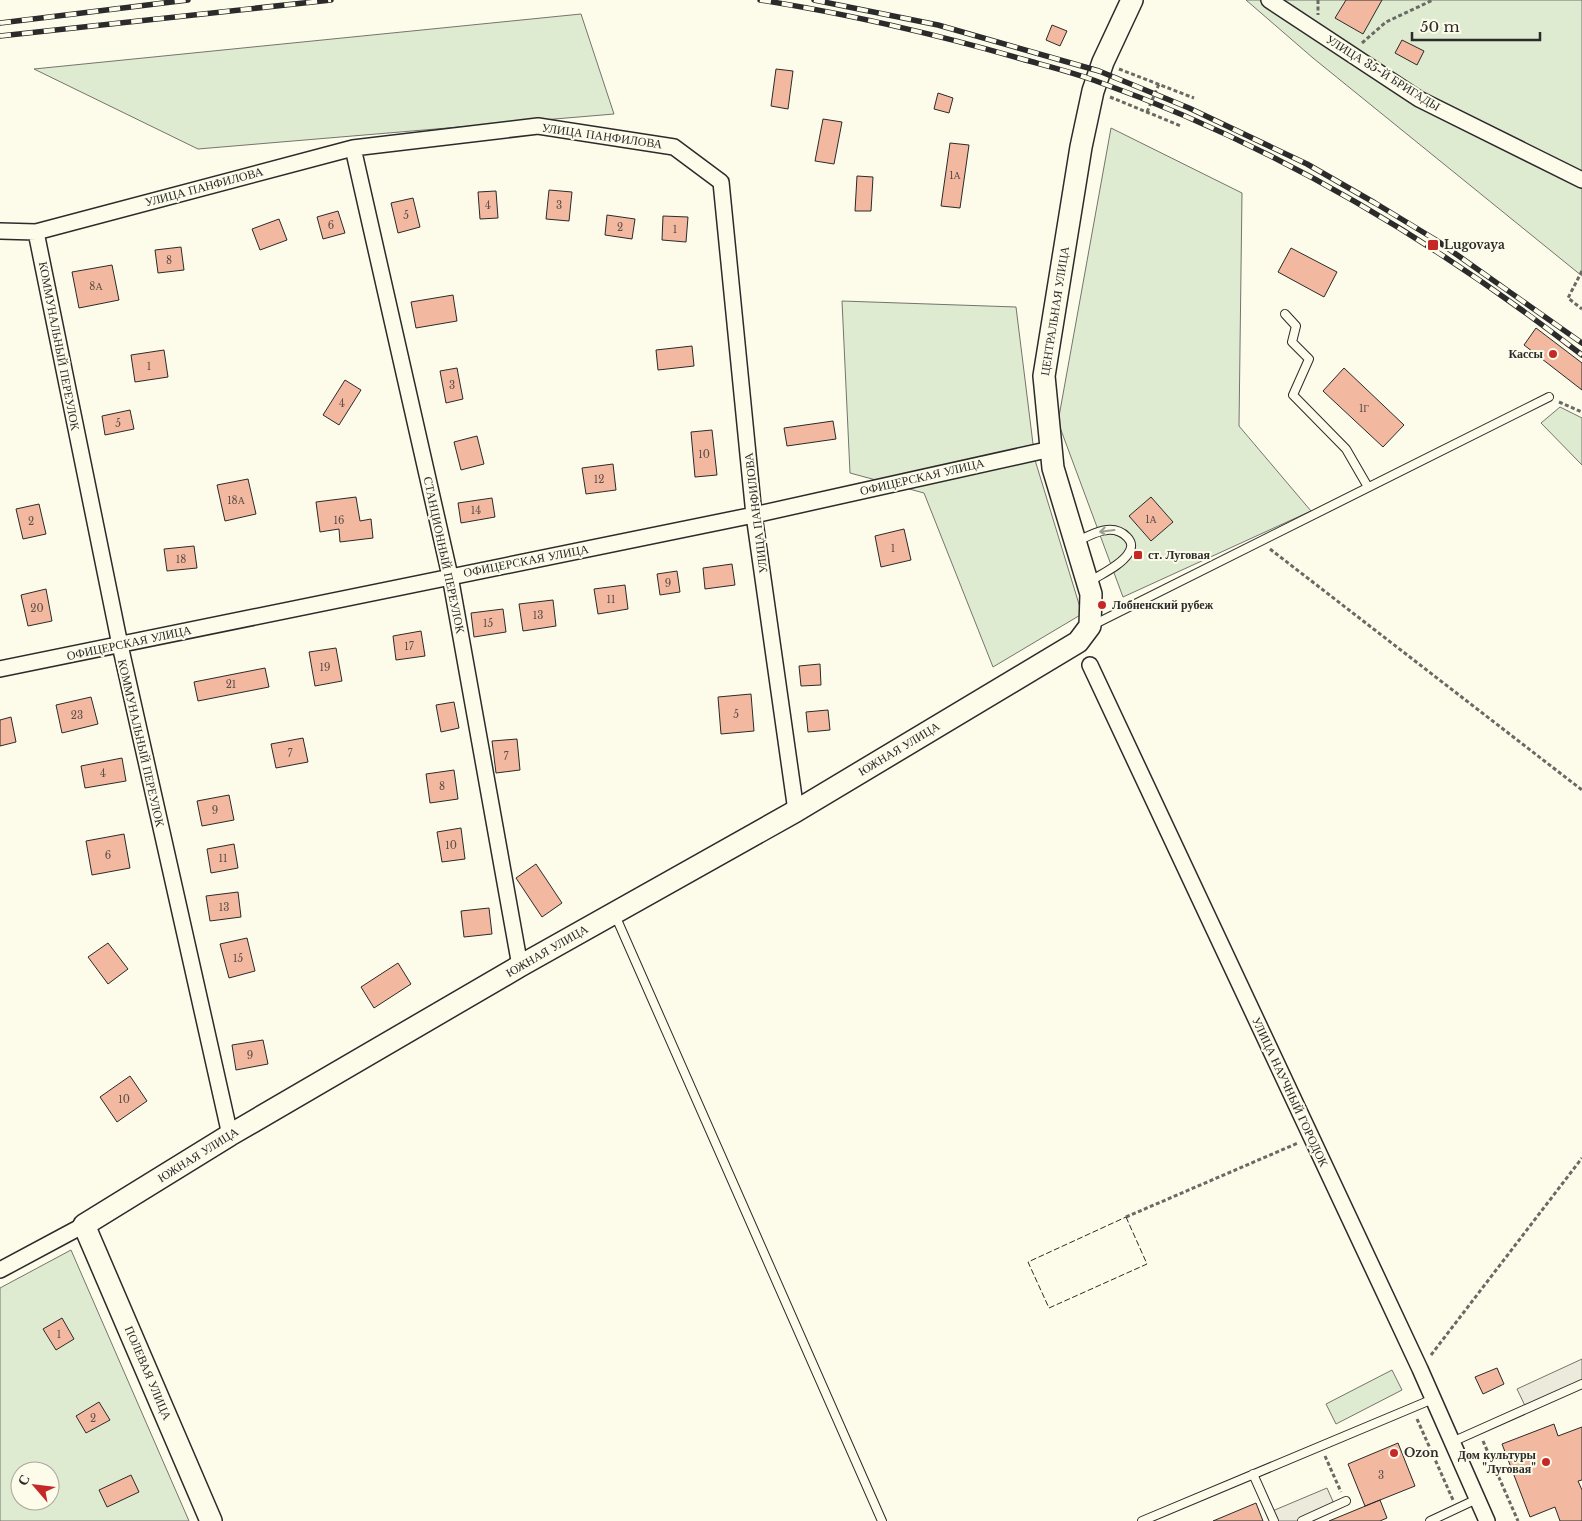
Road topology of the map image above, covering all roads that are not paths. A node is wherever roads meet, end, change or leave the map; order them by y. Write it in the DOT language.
graph roads {
  1 [pos="1132,0"];
  2 [pos="1268,0"];
  3 [pos="353,148"];
  4 [pos="1582,180"];
  5 [pos="0,231"];
  6 [pos="36,232"];
  7 [pos="1285,314"];
  8 [pos="1549,397"];
  9 [pos="1051,448"];
  10 [pos="1368,487"];
  11 [pos="754,515"];
  12 [pos="1075,543"];
  13 [pos="450,576"];
  14 [pos="1087,583"];
  15 [pos="1090,626"];
  16 [pos="120,645"];
  17 [pos="1090,665"];
  18 [pos="0,669"];
  19 [pos="796,811"];
  20 [pos="614,913"];
  21 [pos="520,966"];
  22 [pos="230,1134"];
  23 [pos="84,1225"];
  24 [pos="0,1270"];
  25 [pos="1582,1384"];
  26 [pos="1433,1399"];
  27 [pos="1452,1442"];
  28 [pos="1253,1474"];
  29 [pos="1477,1499"];
  30 [pos="1346,1501"];
  31 [pos="211,1521"];
  32 [pos="882,1521"];
  33 [pos="1142,1521"];
  34 [pos="1274,1521"];
  35 [pos="1302,1521"];
  36 [pos="1430,1521"];
  37 [pos="1487,1521"];
  1 -- 9 [label="street, ЦЕНТРАЛЬНАЯ УЛИЦА"];
  2 -- 4 [label="street, УЛИЦА 35-Й БРИГАДЫ"];
  3 -- 6 [label="street, УЛИЦА ПАНФИЛОВА"];
  3 -- 11 [label="street, УЛИЦА ПАНФИЛОВА"];
  3 -- 13 [label="street, СТАНЦИОННЫЙ ПЕРЕУЛОК"];
  5 -- 6 [label="street, УЛИЦА ПАНФИЛОВА"];
  6 -- 16 [label="street, КОММУНАЛЬНЫЙ ПЕРЕУЛОК"];
  7 -- 10 [label="lane"];
  8 -- 10 [label="lane"];
  9 -- 11 [label="street, ОФИЦЕРСКАЯ УЛИЦА"];
  9 -- 12 [label="street, ЦЕНТРАЛЬНАЯ УЛИЦА"];
  10 -- 15 [label="lane"];
  11 -- 13 [label="street, ОФИЦЕРСКАЯ УЛИЦА"];
  11 -- 19 [label="street, УЛИЦА ПАНФИЛОВА"];
  12 -- 14 [label="street, ЦЕНТРАЛЬНАЯ УЛИЦА"];
  14 -- 12 [label="lane, one-way"];
  13 -- 16 [label="street, ОФИЦЕРСКАЯ УЛИЦА"];
  13 -- 21 [label="street, СТАНЦИОННЫЙ ПЕРЕУЛОК"];
  14 -- 15 [label="street, ЦЕНТРАЛЬНАЯ УЛИЦА"];
  15 -- 19 [label="street, ЮЖНАЯ УЛИЦА"];
  16 -- 18 [label="street, ОФИЦЕРСКАЯ УЛИЦА"];
  16 -- 22 [label="street, КОММУНАЛЬНЫЙ ПЕРЕУЛОК"];
  17 -- 26 [label="street, УЛИЦА НАУЧНЫЙ ГОРОДОК"];
  19 -- 20 [label="street, ЮЖНАЯ УЛИЦА"];
  20 -- 21 [label="street, ЮЖНАЯ УЛИЦА"];
  20 -- 32 [label="lane"];
  21 -- 22 [label="street, ЮЖНАЯ УЛИЦА"];
  22 -- 23 [label="street, ЮЖНАЯ УЛИЦА"];
  23 -- 24 [label="street, ЮЖНАЯ УЛИЦА"];
  23 -- 31 [label="street, ПОЛЕВАЯ УЛИЦА"];
  25 -- 27 [label="lane"];
  26 -- 27 [label="street, УЛИЦА НАУЧНЫЙ ГОРОДОК"];
  26 -- 28 [label="lane"];
  27 -- 29 [label="street, УЛИЦА НАУЧНЫЙ ГОРОДОК"];
  28 -- 33 [label="lane"];
  28 -- 34 [label="lane"];
  29 -- 36 [label="lane"];
  29 -- 37 [label="street, УЛИЦА НАУЧНЫЙ ГОРОДОК"];
  30 -- 35 [label="lane"];
}
